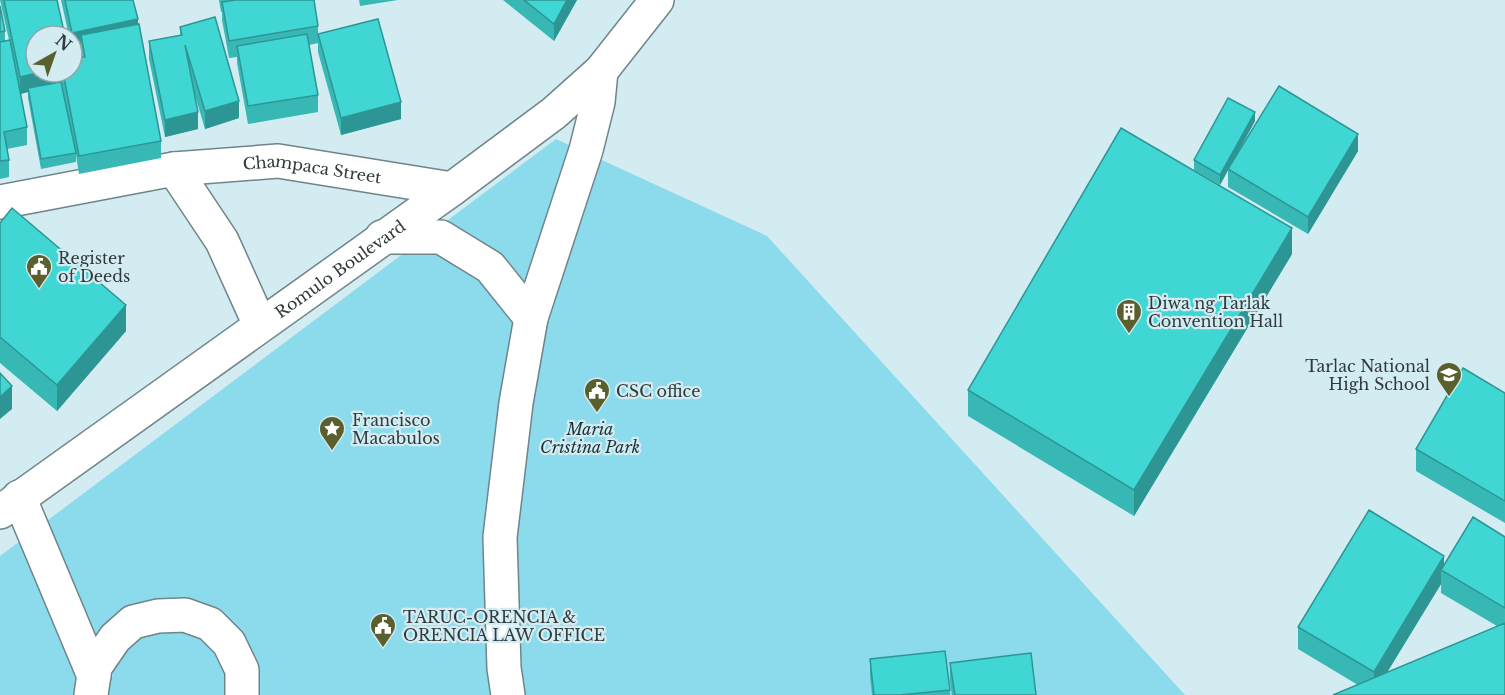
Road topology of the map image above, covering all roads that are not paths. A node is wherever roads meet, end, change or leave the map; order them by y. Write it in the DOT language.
graph roads {
  1 [pos="657,0"];
  2 [pos="601,71"];
  3 [pos="174,169"];
  4 [pos="452,189"];
  5 [pos="0,202"];
  6 [pos="382,237"];
  7 [pos="531,318"];
  8 [pos="260,325"];
  9 [pos="9,504"];
  10 [pos="93,686"];
  11 [pos="242,695"];
  12 [pos="508,695"];
  1 -- 2 [label="main road, Romulo Boulevard"];
  2 -- 4 [label="main road, Romulo Boulevard"];
  2 -- 7 [label="main road"];
  3 -- 4 [label="main road, Champaca Street"];
  3 -- 5 [label="main road, Champaca Street"];
  3 -- 8 [label="main road"];
  4 -- 6 [label="main road, Romulo Boulevard"];
  6 -- 7 [label="main road"];
  6 -- 8 [label="main road, Romulo Boulevard"];
  7 -- 12 [label="main road"];
  8 -- 9 [label="main road, Romulo Boulevard"];
  9 -- 10 [label="main road"];
  10 -- 11 [label="main road"];
}
